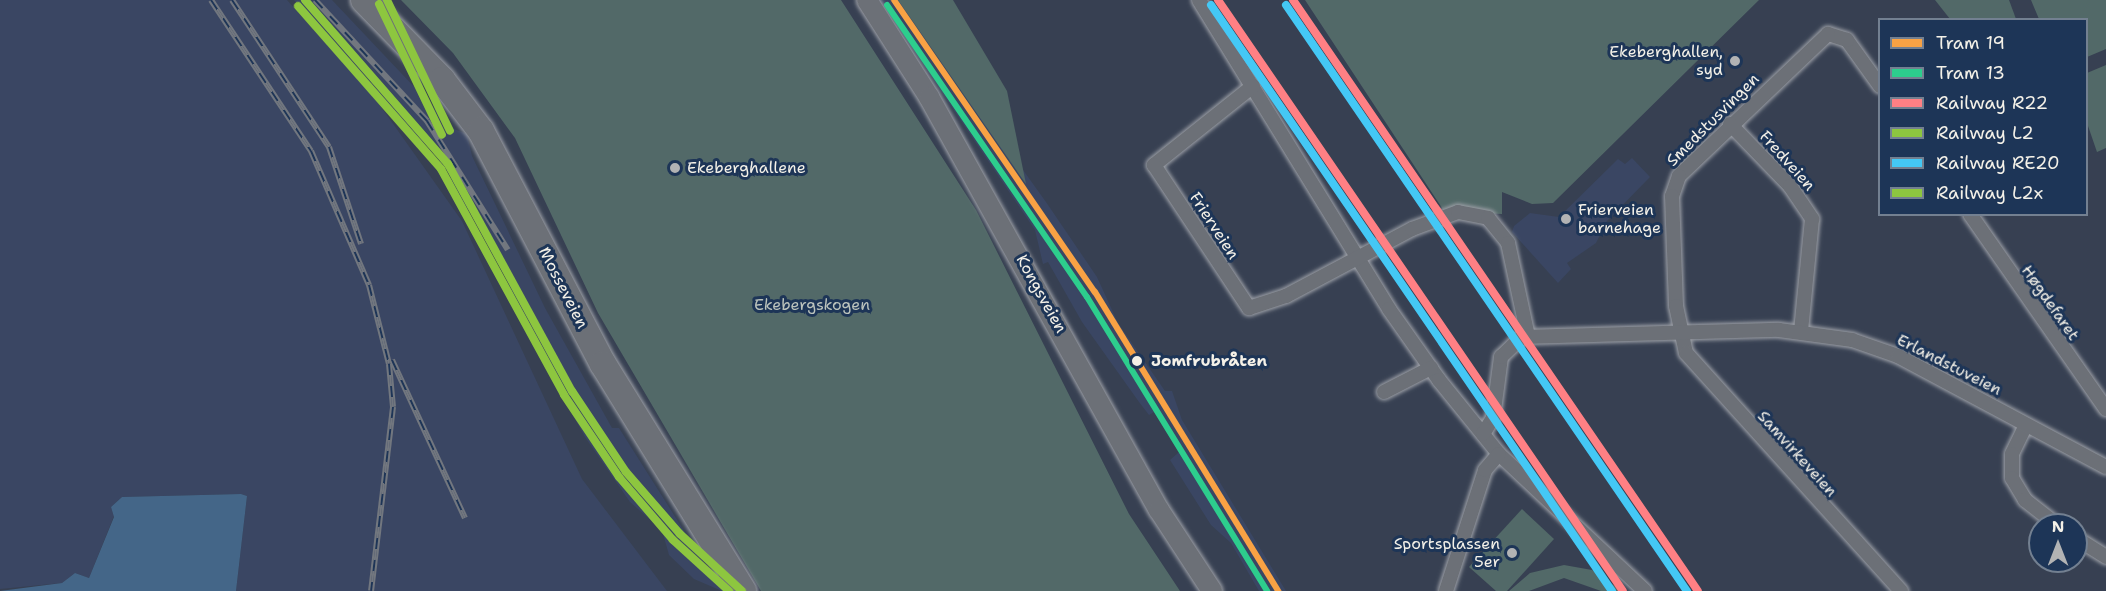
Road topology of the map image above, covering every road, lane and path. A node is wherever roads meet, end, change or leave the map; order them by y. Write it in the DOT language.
graph roads {
  1 [pos="364,0"];
  2 [pos="867,0"];
  3 [pos="1199,0"];
  4 [pos="1878,83"];
  5 [pos="1253,86"];
  6 [pos="1730,124"];
  7 [pos="1971,216"];
  8 [pos="1358,258"];
  9 [pos="1801,331"];
  10 [pos="1677,333"];
  11 [pos="1528,336"];
  12 [pos="1431,369"];
  13 [pos="1384,392"];
  14 [pos="2106,409"];
  15 [pos="2026,425"];
  16 [pos="1483,434"];
  17 [pos="1499,454"];
  18 [pos="2104,462"];
  19 [pos="2043,513"];
  20 [pos="2088,546"];
  21 [pos="2106,557"];
  22 [pos="743,591"];
  23 [pos="1212,591"];
  24 [pos="1446,591"];
  25 [pos="1645,591"];
  26 [pos="1901,591"];
  1 -- 22 [label="highway, Mosseveien"];
  2 -- 23 [label="main road, Kongsveien"];
  3 -- 5 [label="street"];
  4 -- 6 [label="street, Smedstusvingen"];
  5 -- 8 [label="street"];
  5 -- 8 [label="street, Frierveien"];
  6 -- 9 [label="street, Fredveien"];
  6 -- 10 [label="street, Smedstusvingen"];
  7 -- 14 [label="street, Høgdefaret"];
  8 -- 11 [label="street"];
  8 -- 12 [label="street"];
  9 -- 10 [label="street, Erlandstuveien"];
  9 -- 15 [label="street, Erlandstuveien"];
  10 -- 11 [label="street, Erlandstuveien"];
  10 -- 26 [label="street, Samvirkeveien"];
  11 -- 16 [label="street"];
  12 -- 13 [label="street"];
  12 -- 16 [label="street"];
  15 -- 18 [label="street, Erlandstuveien"];
  15 -- 19 [label="street"];
  16 -- 17 [label="street"];
  17 -- 24 [label="street"];
  17 -- 25 [label="street"];
  20 -- 21 [label="street"];
}
